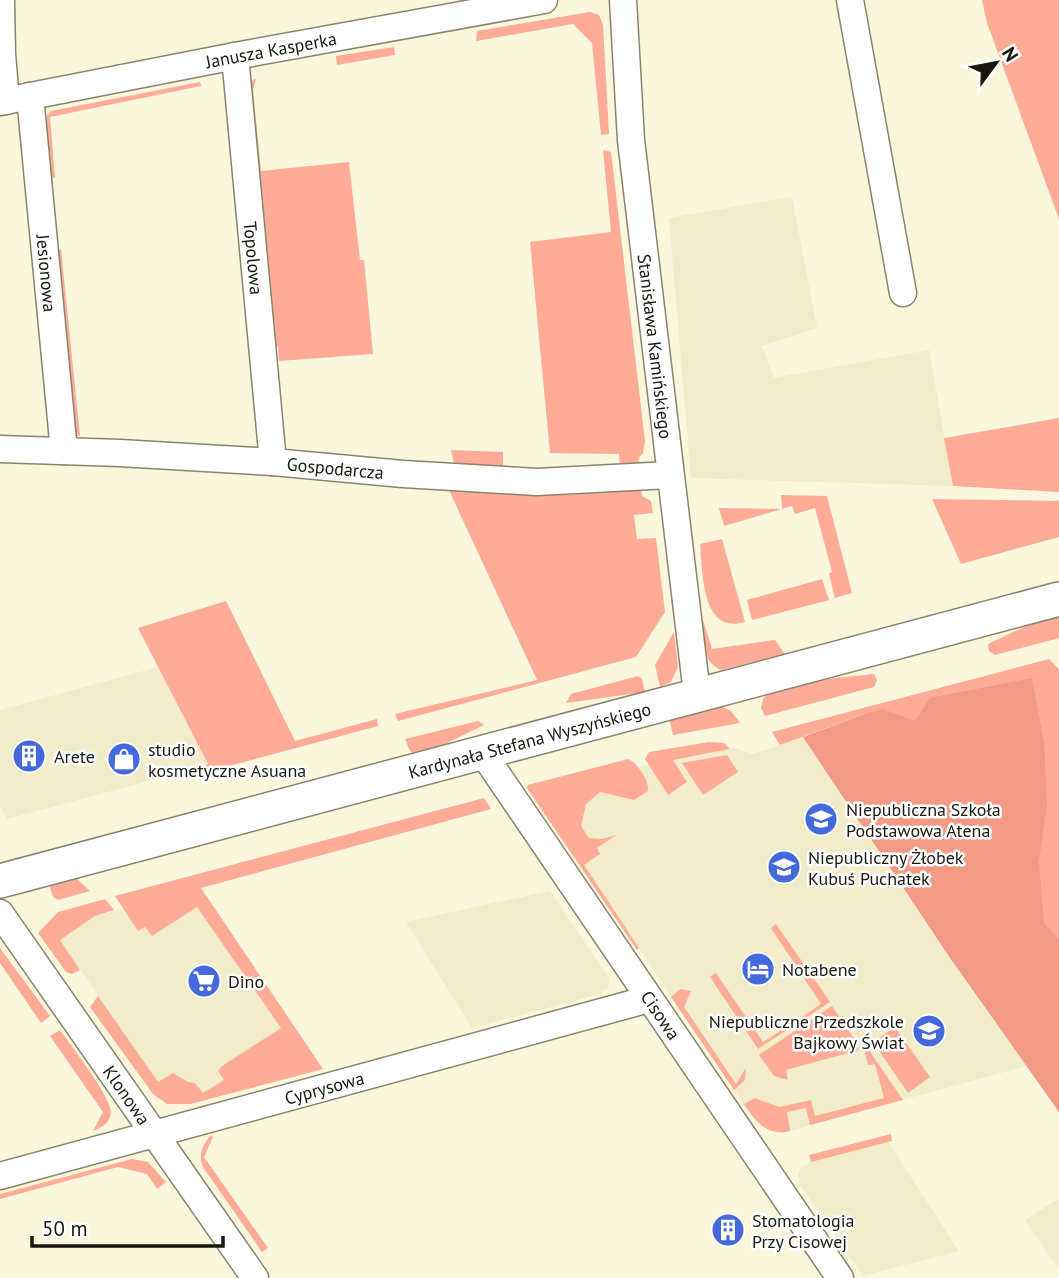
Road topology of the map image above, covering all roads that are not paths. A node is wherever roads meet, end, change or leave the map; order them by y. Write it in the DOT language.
graph roads {
  1 [pos="1,0"];
  2 [pos="544,0"];
  3 [pos="623,0"];
  4 [pos="850,0"];
  5 [pos="236,56"];
  6 [pos="12,100"];
  7 [pos="903,293"];
  8 [pos="0,449"];
  9 [pos="64,451"];
  10 [pos="273,462"];
  11 [pos="670,475"];
  12 [pos="1059,599"];
  13 [pos="697,694"];
  14 [pos="482,751"];
  15 [pos="0,881"];
  16 [pos="0,913"];
  17 [pos="649,999"];
  18 [pos="156,1133"];
  19 [pos="0,1176"];
  20 [pos="255,1278"];
  21 [pos="840,1278"];
  1 -- 6 [label="street, Jesionowa"];
  2 -- 5 [label="street, Janusza Kasperka"];
  3 -- 11 [label="street, Stanisława Kamińskiego"];
  4 -- 7 [label="street"];
  5 -- 6 [label="street, Janusza Kasperka"];
  5 -- 10 [label="street, Topolowa"];
  6 -- 9 [label="street, Jesionowa"];
  8 -- 9 [label="street, Gospodarcza"];
  9 -- 10 [label="street, Gospodarcza"];
  10 -- 11 [label="street, Gospodarcza"];
  11 -- 13 [label="street, Stanisława Kamińskiego"];
  12 -- 13 [label="street, Kardynała Stefana Wyszyńskiego"];
  13 -- 14 [label="street, Kardynała Stefana Wyszyńskiego"];
  14 -- 15 [label="street, Kardynała Stefana Wyszyńskiego"];
  14 -- 17 [label="street, Cisowa"];
  16 -- 18 [label="street, Klonowa"];
  17 -- 18 [label="street, Cyprysowa"];
  17 -- 21 [label="street, Cisowa"];
  18 -- 19 [label="street, Cyprysowa"];
  18 -- 20 [label="street, Klonowa"];
}
